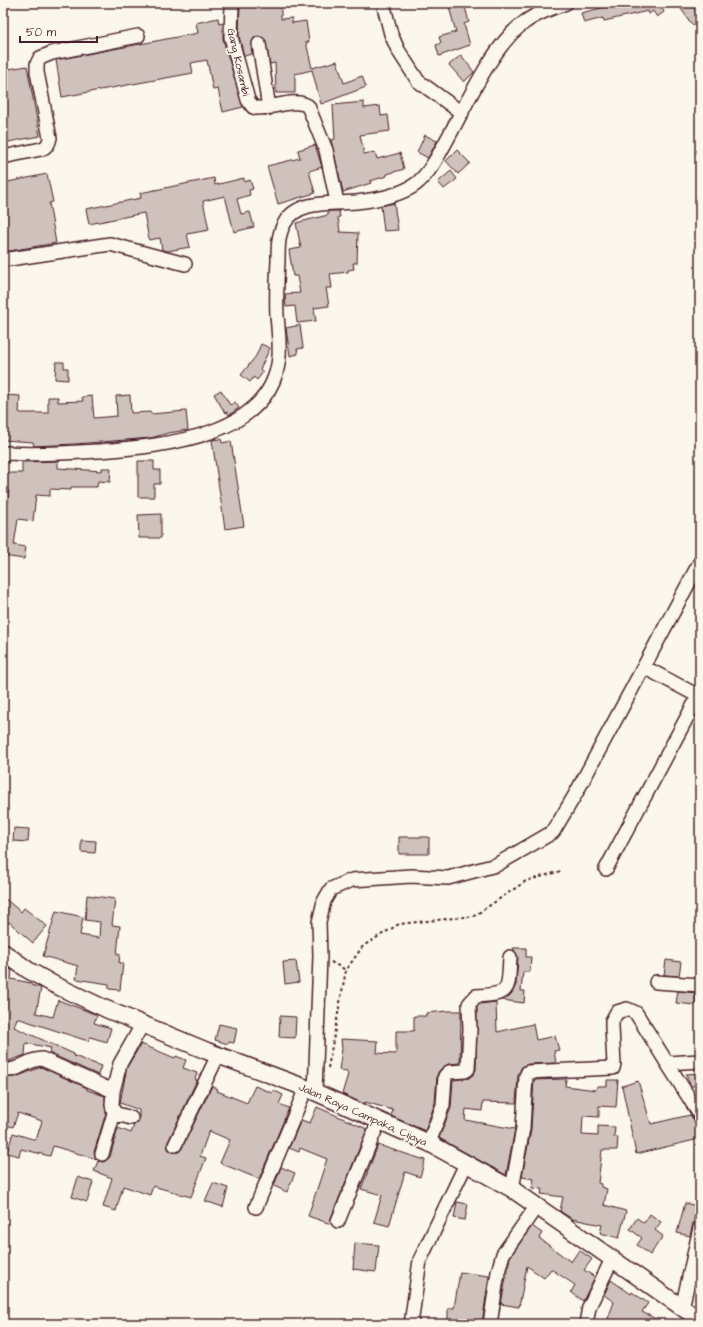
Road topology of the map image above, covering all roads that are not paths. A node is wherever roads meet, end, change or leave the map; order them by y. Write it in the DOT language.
graph roads {
  1 [pos="232,3"];
  2 [pos="383,3"];
  3 [pos="566,3"];
  4 [pos="138,36"];
  5 [pos="259,44"];
  6 [pos="269,108"];
  7 [pos="462,113"];
  8 [pos="3,157"];
  9 [pos="337,202"];
  10 [pos="3,260"];
  11 [pos="185,264"];
  12 [pos="3,456"];
  13 [pos="700,562"];
  14 [pos="644,667"];
  15 [pos="700,696"];
  16 [pos="606,869"];
  17 [pos="3,952"];
  18 [pos="510,957"];
  19 [pos="656,982"];
  20 [pos="700,985"];
  21 [pos="142,1025"];
  22 [pos="218,1054"];
  23 [pos="700,1061"];
  24 [pos="668,1063"];
  25 [pos="3,1070"];
  26 [pos="310,1090"];
  27 [pos="113,1091"];
  28 [pos="114,1113"];
  29 [pos="700,1115"];
  30 [pos="131,1118"];
  31 [pos="379,1121"];
  32 [pos="429,1143"];
  33 [pos="175,1145"];
  34 [pos="102,1154"];
  35 [pos="466,1164"];
  36 [pos="512,1189"];
  37 [pos="256,1207"];
  38 [pos="536,1207"];
  39 [pos="338,1221"];
  40 [pos="700,1228"];
  41 [pos="612,1259"];
  42 [pos="682,1308"];
  43 [pos="700,1320"];
  44 [pos="411,1324"];
  45 [pos="490,1324"];
  46 [pos="586,1324"];
  1 -- 6 [label="street, Gang Kosambi"];
  2 -- 7 [label="street"];
  3 -- 7 [label="street"];
  4 -- 8 [label="street"];
  5 -- 6 [label="street"];
  6 -- 9 [label="street, Gang Kosambi"];
  7 -- 9 [label="street"];
  9 -- 12 [label="street"];
  10 -- 11 [label="street"];
  13 -- 14 [label="street"];
  14 -- 15 [label="street"];
  14 -- 26 [label="street"];
  15 -- 16 [label="street"];
  17 -- 21 [label="main road, Jalan Raya Campaka, Cijaya"];
  18 -- 32 [label="street"];
  19 -- 20 [label="street"];
  21 -- 22 [label="main road, Jalan Raya Campaka, Cijaya"];
  21 -- 27 [label="street"];
  22 -- 26 [label="main road, Jalan Raya Campaka, Cijaya"];
  22 -- 33 [label="street"];
  23 -- 24 [label="street"];
  24 -- 29 [label="street"];
  24 -- 36 [label="street"];
  25 -- 27 [label="street"];
  26 -- 31 [label="main road, Jalan Raya Campaka, Cijaya"];
  26 -- 37 [label="street"];
  27 -- 28 [label="street"];
  28 -- 30 [label="street"];
  28 -- 34 [label="street"];
  31 -- 32 [label="main road, Jalan Raya Campaka, Cijaya"];
  31 -- 39 [label="street"];
  32 -- 35 [label="main road, Jalan Raya Campaka, Cijaya"];
  35 -- 36 [label="main road, Jalan Raya Campaka, Cijaya"];
  35 -- 44 [label="street"];
  36 -- 38 [label="main road, Jalan Raya Campaka, Cijaya"];
  38 -- 41 [label="main road, Jalan Raya Campaka, Cijaya"];
  38 -- 45 [label="street"];
  40 -- 42 [label="street"];
  41 -- 42 [label="main road, Jalan Raya Campaka, Cijaya"];
  41 -- 46 [label="street"];
  42 -- 43 [label="main road, Jalan Raya Campaka, Cijaya"];
}
